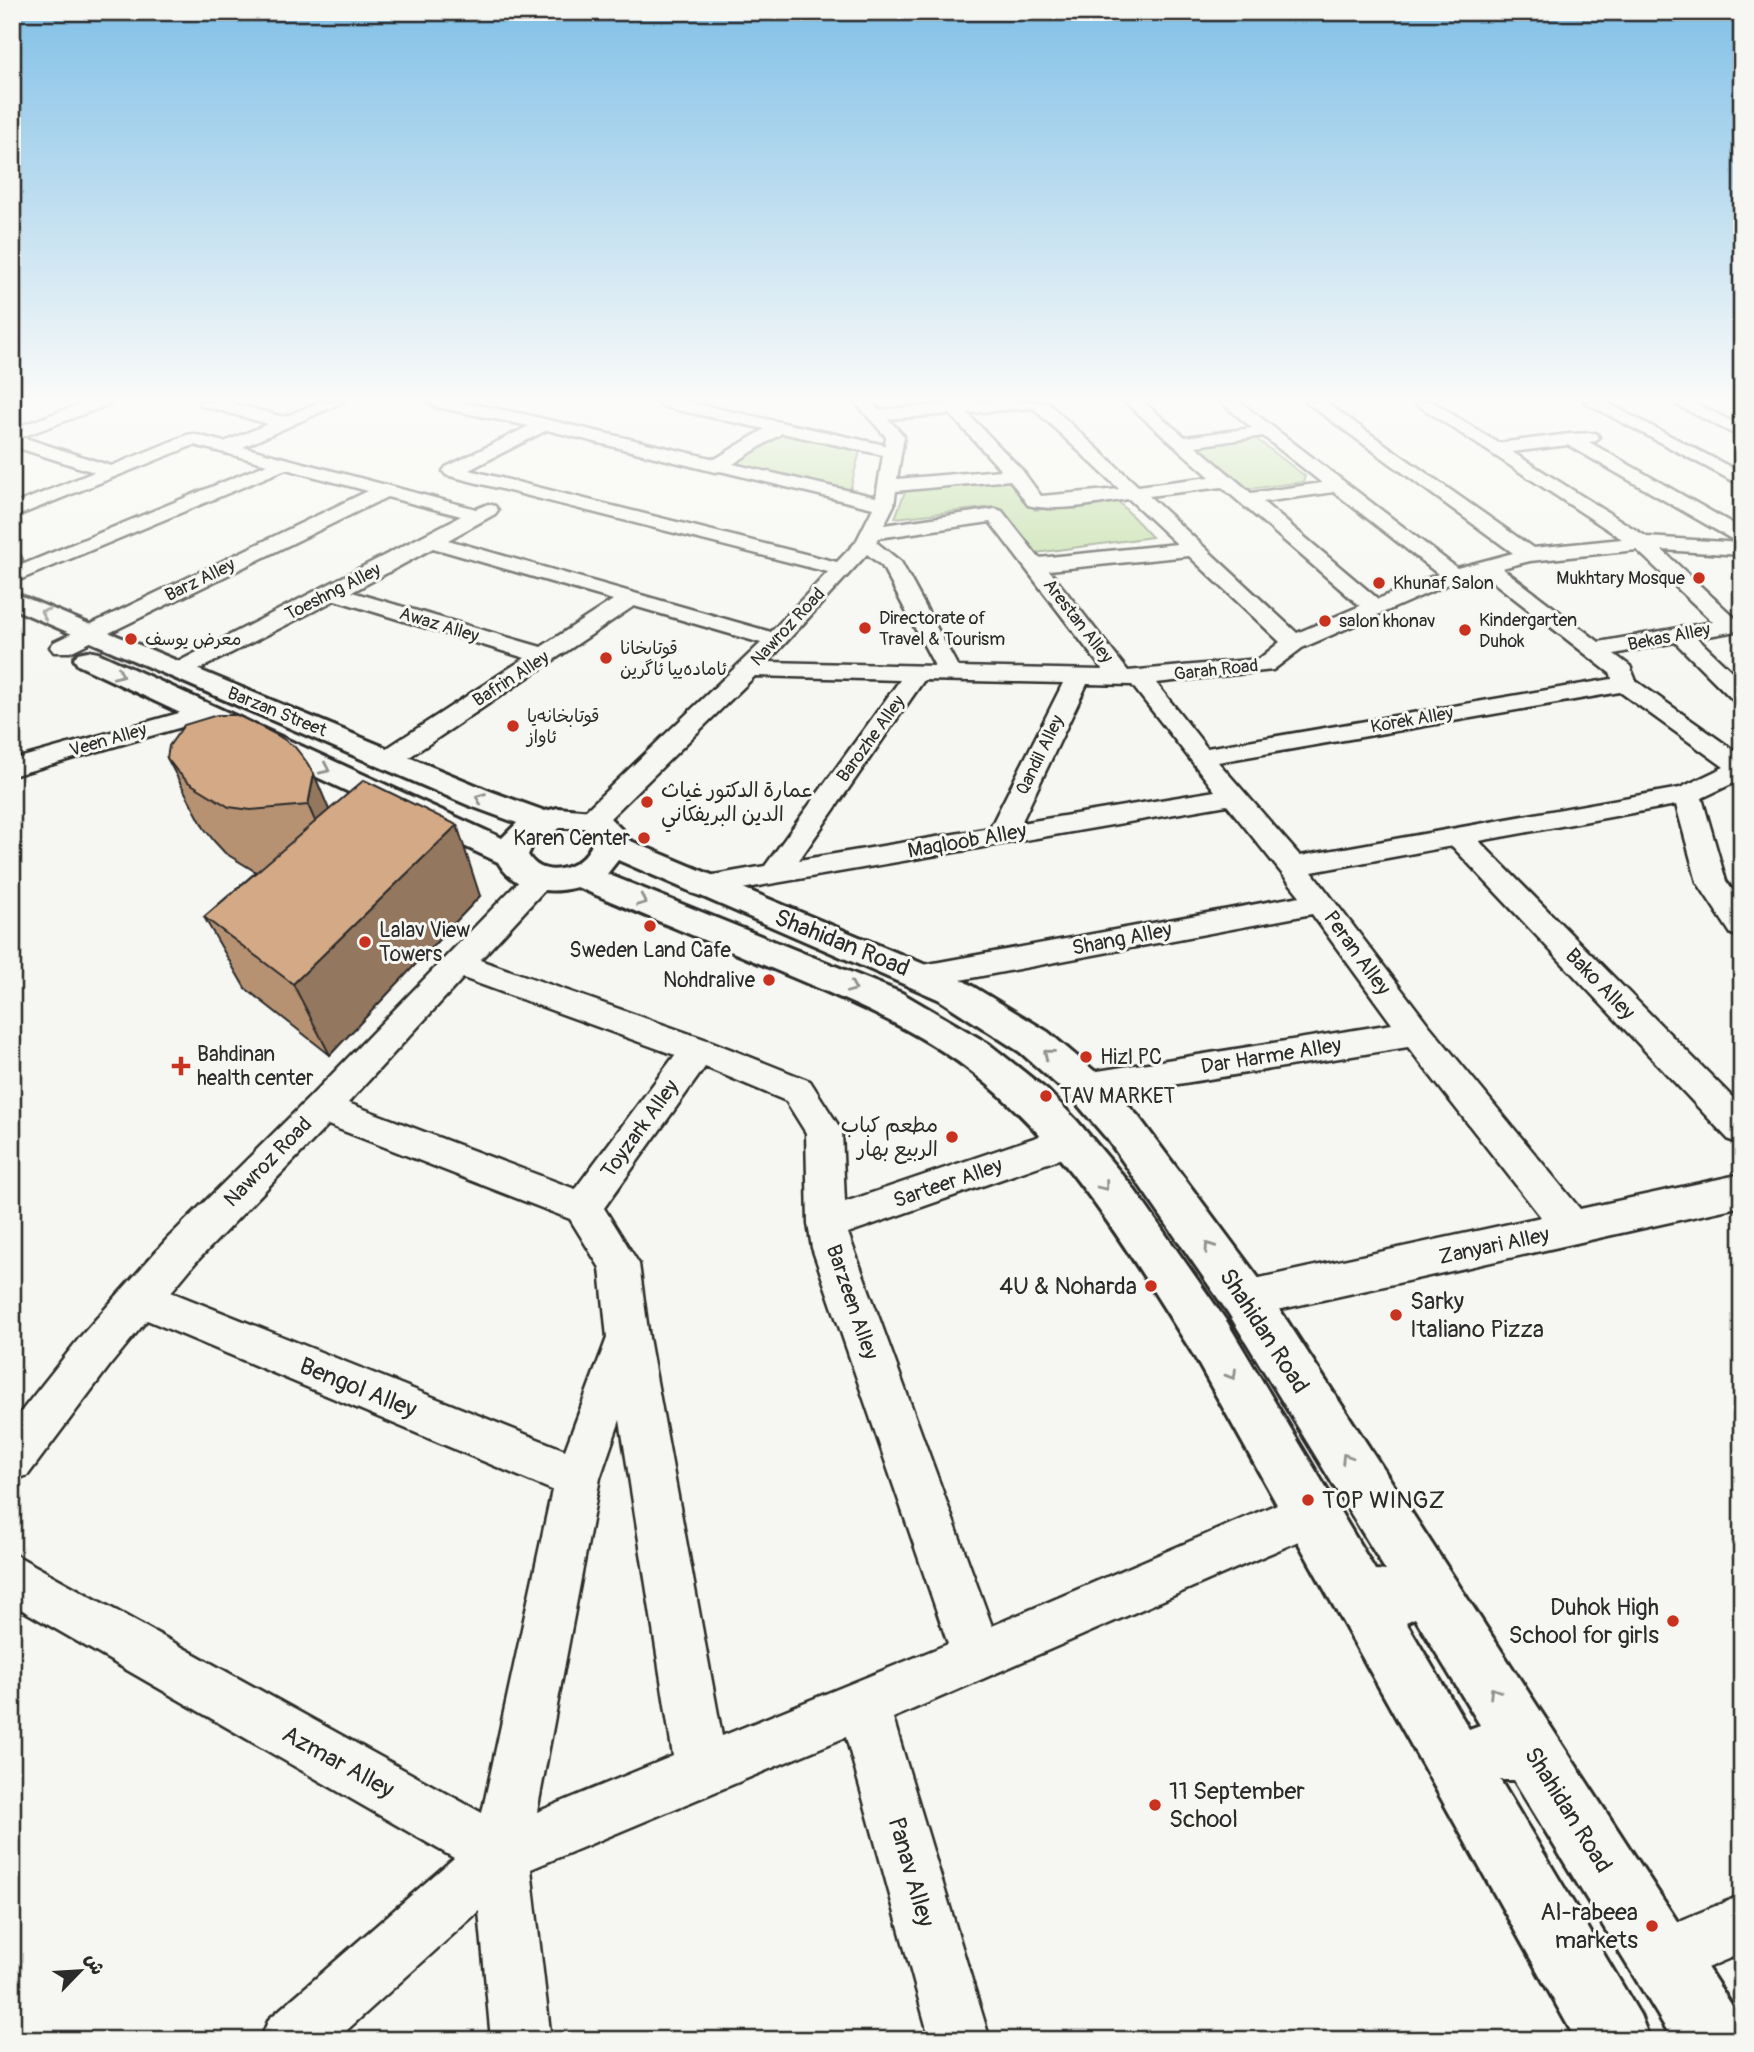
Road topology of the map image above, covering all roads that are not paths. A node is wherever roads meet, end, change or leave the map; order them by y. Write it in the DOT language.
graph roads {
  1 [pos="48,498"];
  2 [pos="202,498"];
  3 [pos="370,498"];
  4 [pos="415,498"];
  5 [pos="511,498"];
  6 [pos="552,498"];
  7 [pos="884,498"];
  8 [pos="1033,498"];
  9 [pos="1090,498"];
  10 [pos="1140,498"];
  11 [pos="1256,498"];
  12 [pos="1353,498"];
  13 [pos="1448,498"];
  14 [pos="1572,498"];
  15 [pos="1673,498"];
  16 [pos="1247,499"];
  17 [pos="12,512"];
  18 [pos="478,515"];
  19 [pos="1742,537"];
  20 [pos="868,538"];
  21 [pos="431,541"];
  22 [pos="1642,543"];
  23 [pos="1687,546"];
  24 [pos="1193,549"];
  25 [pos="1742,549"];
  26 [pos="1528,555"];
  27 [pos="1034,565"];
  28 [pos="1486,566"];
  29 [pos="842,569"];
  30 [pos="1453,576"];
  31 [pos="12,577"];
  32 [pos="333,593"];
  33 [pos="631,598"];
  34 [pos="12,599"];
  35 [pos="1375,608"];
  36 [pos="1736,624"];
  37 [pos="12,625"];
  38 [pos="91,634"];
  39 [pos="1681,634"];
  40 [pos="776,640"];
  41 [pos="1294,643"];
  42 [pos="62,647"];
  43 [pos="1596,650"];
  44 [pos="545,656"];
  45 [pos="749,669"];
  46 [pos="178,671"];
  47 [pos="918,672"];
  48 [pos="950,673"];
  49 [pos="1079,675"];
  50 [pos="1130,678"];
  51 [pos="1625,684"];
  52 [pos="1742,695"];
  53 [pos="204,713"];
  54 [pos="1200,757"];
  55 [pos="390,758"];
  56 [pos="12,768"];
  57 [pos="1742,769"];
  58 [pos="1687,795"];
  59 [pos="1233,796"];
  60 [pos="544,822"];
  61 [pos="1001,835"];
  62 [pos="1459,838"];
  63 [pos="580,854"];
  64 [pos="511,855"];
  65 [pos="1293,866"];
  66 [pos="774,874"];
  67 [pos="701,886"];
  68 [pos="1321,902"];
  69 [pos="1742,928"];
  70 [pos="457,964"];
  71 [pos="923,976"];
  72 [pos="1416,1033"];
  73 [pos="698,1050"];
  74 [pos="1084,1086"];
  75 [pos="322,1108"];
  76 [pos="1742,1130"];
  77 [pos="1069,1141"];
  78 [pos="1737,1198"];
  79 [pos="583,1208"];
  80 [pos="827,1224"];
  81 [pos="1573,1229"];
  82 [pos="140,1298"];
  83 [pos="1246,1299"];
  84 [pos="628,1338"];
  85 [pos="12,1459"];
  86 [pos="577,1478"];
  87 [pos="1310,1513"];
  88 [pos="12,1577"];
  89 [pos="1423,1580"];
  90 [pos="1357,1595"];
  91 [pos="978,1657"];
  92 [pos="863,1704"];
  93 [pos="1532,1753"];
  94 [pos="702,1771"];
  95 [pos="1462,1774"];
  96 [pos="500,1854"];
  97 [pos="1742,1924"];
  98 [pos="1662,1958"];
  99 [pos="290,2040"];
  100 [pos="521,2040"];
  101 [pos="960,2040"];
  102 [pos="1615,2040"];
  103 [pos="1713,2040"];
  1 -- 17 [label="street"];
  2 -- 31 [label="street"];
  3 -- 38 [label="street, Barz Alley"];
  4 -- 18 [label="street"];
  5 -- 18 [label="street, Toeshng Alley"];
  6 -- 29 [label="street"];
  7 -- 20 [label="street, Nawroz Road"];
  8 -- 9 [label="street"];
  10 -- 24 [label="street"];
  11 -- 16 [label="street"];
  12 -- 30 [label="street"];
  13 -- 26 [label="street"];
  14 -- 22 [label="street"];
  15 -- 19 [label="street"];
  16 -- 35 [label="street"];
  18 -- 21 [label="street, Toeshng Alley"];
  19 -- 23 [label="street"];
  20 -- 27 [label="street, Arestan Alley"];
  20 -- 29 [label="street, Nawroz Road"];
  20 -- 48 [label="street"];
  21 -- 32 [label="street, Toeshng Alley"];
  21 -- 33 [label="street"];
  22 -- 23 [label="street, Garah Road"];
  22 -- 26 [label="street, Garah Road"];
  22 -- 36 [label="street"];
  23 -- 25 [label="street, Garah Road"];
  24 -- 27 [label="street, Arestan Alley"];
  24 -- 41 [label="street"];
  26 -- 28 [label="street, Garah Road"];
  27 -- 50 [label="street, Arestan Alley"];
  28 -- 30 [label="street, Garah Road"];
  28 -- 43 [label="street"];
  29 -- 40 [label="street, Nawroz Road"];
  30 -- 35 [label="street, Garah Road"];
  32 -- 44 [label="street, Awaz Alley"];
  32 -- 46 [label="street, Toeshng Alley"];
  33 -- 40 [label="street"];
  33 -- 44 [label="street, Bafrin Alley"];
  38 -- 34 [label="main road, Barzan Street, one-way"];
  35 -- 41 [label="street, Garah Road"];
  36 -- 39 [label="street, Bekas Alley"];
  37 -- 42 [label="main road, Barzan Street"];
  38 -- 42 [label="street, Barz Alley"];
  38 -- 46 [label="main road, Barzan Street"];
  39 -- 43 [label="street, Bekas Alley"];
  39 -- 52 [label="street"];
  40 -- 45 [label="street, Nawroz Road"];
  41 -- 50 [label="street, Garah Road"];
  42 -- 53 [label="main road, Barzan Street, one-way"];
  43 -- 51 [label="street"];
  44 -- 55 [label="street, Bafrin Alley"];
  45 -- 47 [label="street, Garah Road"];
  45 -- 63 [label="street, Nawroz Road"];
  46 -- 55 [label="main road, Barzan Street"];
  47 -- 48 [label="street, Garah Road"];
  47 -- 66 [label="street, Barozhe Alley"];
  48 -- 49 [label="street, Garah Road"];
  49 -- 50 [label="street, Garah Road"];
  49 -- 61 [label="street, Qandil Alley"];
  50 -- 54 [label="street, Peran Alley"];
  51 -- 54 [label="street, Korek Alley"];
  51 -- 57 [label="street"];
  53 -- 56 [label="street, Veen Alley"];
  53 -- 64 [label="main road, Barzan Street, one-way"];
  54 -- 59 [label="street, Peran Alley"];
  60 -- 55 [label="main road, Barzan Street, one-way"];
  57 -- 58 [label="street"];
  58 -- 62 [label="street"];
  58 -- 69 [label="street"];
  59 -- 61 [label="street, Maqloob Alley"];
  59 -- 65 [label="street, Peran Alley"];
  60 -- 63 [label="main road"];
  60 -- 64 [label="main road"];
  61 -- 66 [label="street, Maqloob Alley"];
  62 -- 65 [label="street"];
  62 -- 76 [label="street, Bako Alley"];
  63 -- 64 [label="main road, Barzan Street"];
  63 -- 67 [label="main road, Shahidan Road"];
  63 -- 70 [label="street, Nawroz Road"];
  63 -- 77 [label="main road, Shahidan Road, one-way"];
  65 -- 68 [label="street, Peran Alley"];
  66 -- 67 [label="street, Maqloob Alley"];
  67 -- 71 [label="main road, Shahidan Road"];
  68 -- 71 [label="street, Shang Alley"];
  68 -- 72 [label="street, Peran Alley"];
  70 -- 73 [label="street, Barzeen Alley"];
  70 -- 75 [label="street, Nawroz Road"];
  74 -- 71 [label="main road, Shahidan Road, one-way"];
  72 -- 74 [label="street, Dar Harme Alley"];
  72 -- 81 [label="street, Peran Alley"];
  73 -- 79 [label="street, Toyzark Alley"];
  73 -- 80 [label="street, Barzeen Alley"];
  83 -- 74 [label="main road, Shahidan Road, one-way"];
  75 -- 79 [label="street"];
  75 -- 82 [label="street, Nawroz Road"];
  77 -- 80 [label="street, Sarteer Alley"];
  77 -- 87 [label="main road, Shahidan Road, one-way"];
  78 -- 81 [label="street, Zanyari Alley"];
  79 -- 84 [label="street"];
  80 -- 91 [label="street, Barzeen Alley"];
  81 -- 83 [label="street, Zanyari Alley"];
  82 -- 85 [label="street, Nawroz Road"];
  82 -- 86 [label="street, Bengol Alley"];
  89 -- 83 [label="main road, Shahidan Road, one-way"];
  84 -- 86 [label="street"];
  84 -- 94 [label="street"];
  86 -- 96 [label="street"];
  87 -- 90 [label="main road, Shahidan Road"];
  87 -- 91 [label="street"];
  88 -- 96 [label="street, Azmar Alley"];
  89 -- 90 [label="main road"];
  93 -- 89 [label="main road, Shahidan Road, one-way"];
  90 -- 95 [label="main road, Shahidan Road"];
  91 -- 92 [label="street"];
  92 -- 94 [label="street"];
  92 -- 101 [label="street, Panav Alley"];
  93 -- 95 [label="main road"];
  93 -- 98 [label="main road, Shahidan Road"];
  94 -- 96 [label="street"];
  95 -- 102 [label="main road, Shahidan Road"];
  96 -- 99 [label="street"];
  96 -- 100 [label="street"];
  97 -- 98 [label="street"];
  98 -- 103 [label="main road, Shahidan Road"];
}
